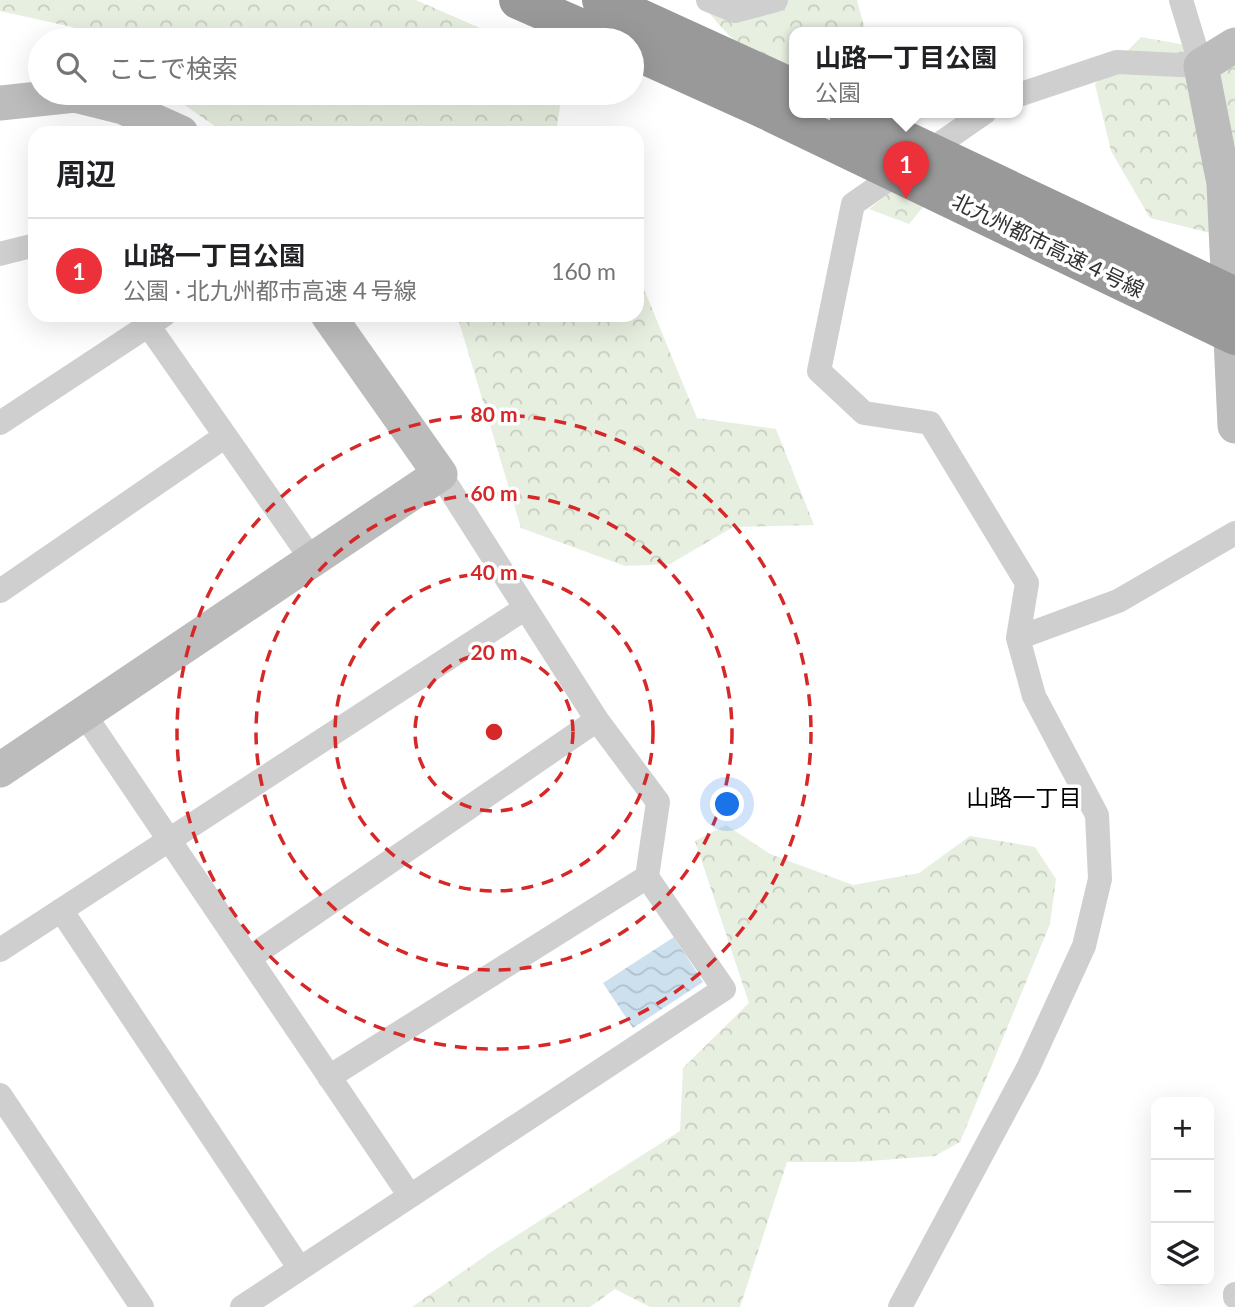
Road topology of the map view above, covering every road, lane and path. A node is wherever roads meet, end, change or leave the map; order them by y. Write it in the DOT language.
graph roads {
  1 [pos="518,0"];
  2 [pos="601,0"];
  3 [pos="708,0"];
  4 [pos="776,0"];
  5 [pos="1181,0"];
  6 [pos="582,28"];
  7 [pos="1235,45"];
  8 [pos="644,53"];
  9 [pos="1200,66"];
  10 [pos="779,92"];
  11 [pos="1023,93"];
  12 [pos="28,100"];
  13 [pos="0,103"];
  14 [pos="115,105"];
  15 [pos="828,118"];
  16 [pos="859,118"];
  17 [pos="977,118"];
  18 [pos="165,126"];
  19 [pos="28,247"];
  20 [pos="0,254"];
  21 [pos="1235,296"];
  22 [pos="145,322"];
  23 [pos="153,322"];
  24 [pos="333,322"];
  25 [pos="1235,336"];
  26 [pos="0,423"];
  27 [pos="1235,426"];
  28 [pos="224,437"];
  29 [pos="440,474"];
  30 [pos="1235,533"];
  31 [pos="312,560"];
  32 [pos="0,591"];
  33 [pos="524,609"];
  34 [pos="1018,638"];
  35 [pos="84,714"];
  36 [pos="597,720"];
  37 [pos="0,771"];
  38 [pos="169,840"];
  39 [pos="647,877"];
  40 [pos="61,911"];
  41 [pos="0,950"];
  42 [pos="249,958"];
  43 [pos="329,1077"];
  44 [pos="0,1095"];
  45 [pos="410,1196"];
  46 [pos="299,1269"];
  47 [pos="142,1307"];
  48 [pos="242,1307"];
  49 [pos="900,1307"];
  1 -- 6 [label="highway"];
  2 -- 10 [label="highway, 北九州都市高速４号線"];
  3 -- 4 [label="street"];
  5 -- 9 [label="street"];
  7 -- 9 [label="street"];
  8 -- 10 [label="highway, 北九州都市高速４号線"];
  9 -- 11 [label="street"];
  9 -- 27 [label="street"];
  12 -- 13 [label="street"];
  14 -- 18 [label="street"];
  15 -- 25 [label="highway, 北九州都市高速４号線, bridge"];
  16 -- 21 [label="highway, 北九州都市高速４号線, bridge"];
  17 -- 34 [label="street"];
  19 -- 20 [label="street"];
  22 -- 26 [label="street"];
  23 -- 28 [label="street"];
  24 -- 29 [label="street"];
  28 -- 31 [label="street"];
  28 -- 32 [label="street"];
  29 -- 31 [label="street"];
  29 -- 33 [label="street"];
  30 -- 34 [label="street"];
  31 -- 35 [label="street"];
  33 -- 36 [label="street"];
  33 -- 38 [label="street"];
  34 -- 49 [label="street"];
  35 -- 37 [label="street"];
  35 -- 38 [label="street"];
  36 -- 39 [label="street"];
  36 -- 42 [label="street"];
  38 -- 40 [label="street"];
  38 -- 42 [label="street"];
  39 -- 43 [label="street"];
  39 -- 45 [label="street"];
  40 -- 41 [label="street"];
  40 -- 46 [label="street"];
  42 -- 43 [label="street"];
  43 -- 45 [label="street"];
  44 -- 47 [label="street"];
  45 -- 46 [label="street"];
  46 -- 48 [label="street"];
}
